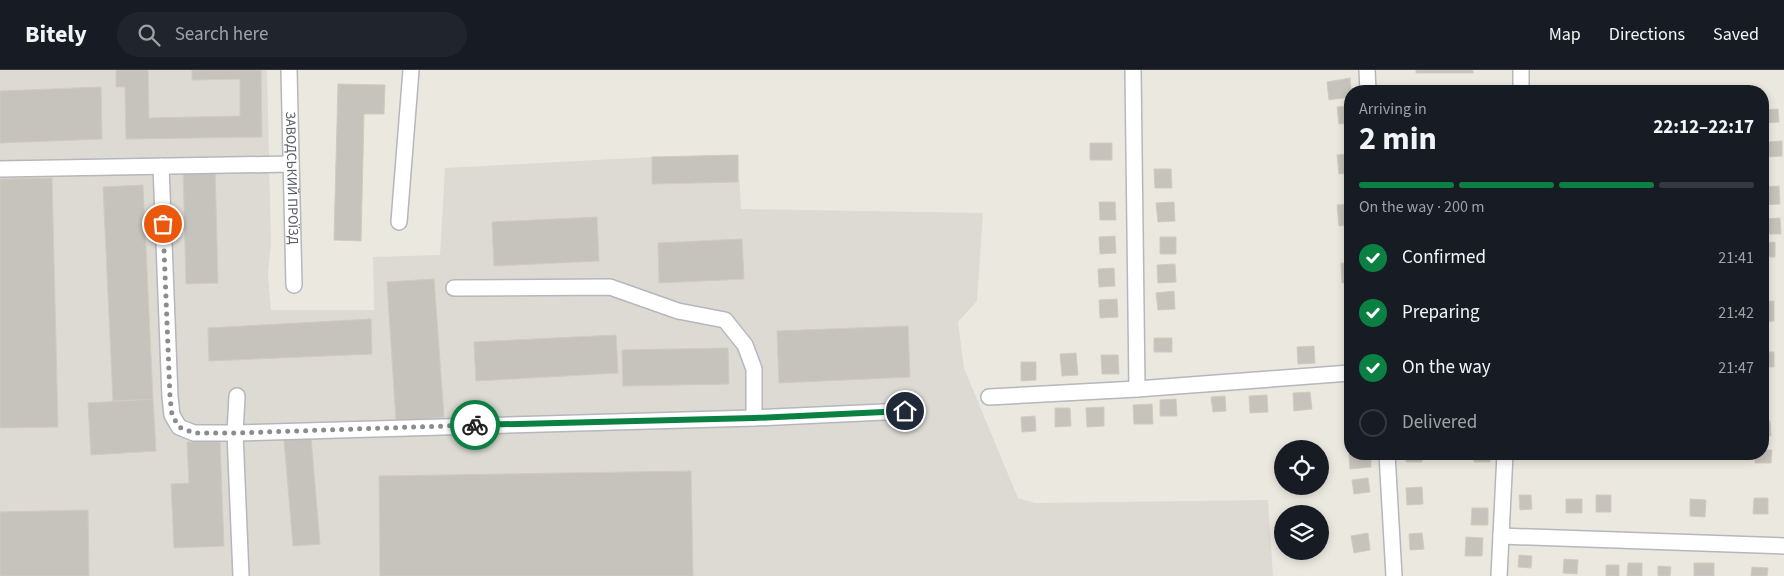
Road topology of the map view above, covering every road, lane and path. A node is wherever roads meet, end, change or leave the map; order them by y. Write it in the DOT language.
graph roads {
  1 [pos="290,70"];
  2 [pos="411,70"];
  3 [pos="1132,70"];
  4 [pos="1367,70"];
  5 [pos="1522,70"];
  6 [pos="1368,85"];
  7 [pos="1521,85"];
  8 [pos="291,164"];
  9 [pos="161,166"];
  10 [pos="0,169"];
  11 [pos="399,222"];
  12 [pos="294,285"];
  13 [pos="454,288"];
  14 [pos="1344,373"];
  15 [pos="1137,389"];
  16 [pos="237,396"];
  17 [pos="989,397"];
  18 [pos="905,411"];
  19 [pos="754,418"];
  20 [pos="235,433"];
  21 [pos="1387,460"];
  22 [pos="1505,460"];
  23 [pos="1501,536"];
  24 [pos="1784,546"];
  25 [pos="241,576"];
  26 [pos="1394,576"];
  27 [pos="1499,576"];
  1 -- 8 [label="street, ЗАВОДСЬКИЙ ПРОЇЗД"];
  2 -- 11 [label="street"];
  3 -- 15 [label="street"];
  4 -- 6 [label="street"];
  5 -- 7 [label="street"];
  8 -- 9 [label="street"];
  8 -- 12 [label="street, ЗАВОДСЬКИЙ ПРОЇЗД"];
  9 -- 10 [label="street"];
  9 -- 20 [label="street"];
  13 -- 19 [label="street"];
  14 -- 15 [label="street"];
  15 -- 17 [label="street"];
  16 -- 20 [label="street"];
  18 -- 19 [label="street"];
  19 -- 20 [label="street"];
  20 -- 25 [label="street"];
  21 -- 26 [label="street"];
  22 -- 23 [label="street"];
  23 -- 24 [label="street"];
  23 -- 27 [label="street"];
}
